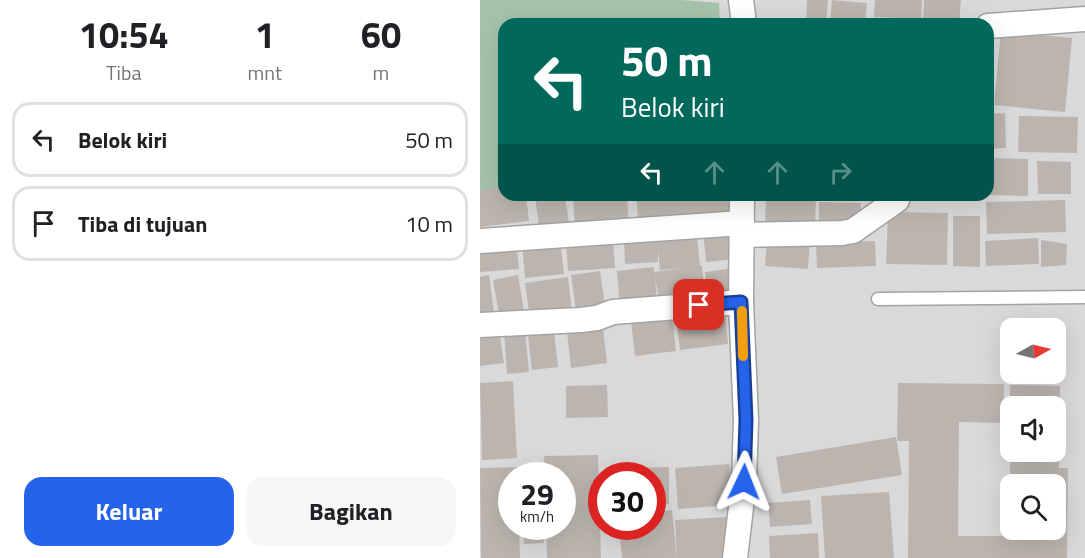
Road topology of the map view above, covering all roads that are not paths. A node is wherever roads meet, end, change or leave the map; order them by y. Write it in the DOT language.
graph roads {
  1 [pos="741,0"];
  2 [pos="743,18"];
  3 [pos="1085,19"];
  4 [pos="994,26"];
  5 [pos="742,201"];
  6 [pos="896,201"];
  7 [pos="742,229"];
  8 [pos="480,241"];
  9 [pos="1085,297"];
  10 [pos="878,299"];
  11 [pos="741,302"];
  12 [pos="480,325"];
  13 [pos="735,558"];
  1 -- 2 [label="street"];
  3 -- 4 [label="street"];
  5 -- 7 [label="street"];
  6 -- 7 [label="street"];
  7 -- 8 [label="street"];
  7 -- 11 [label="street"];
  9 -- 10 [label="lane"];
  11 -- 12 [label="street"];
  11 -- 13 [label="street"];
}
